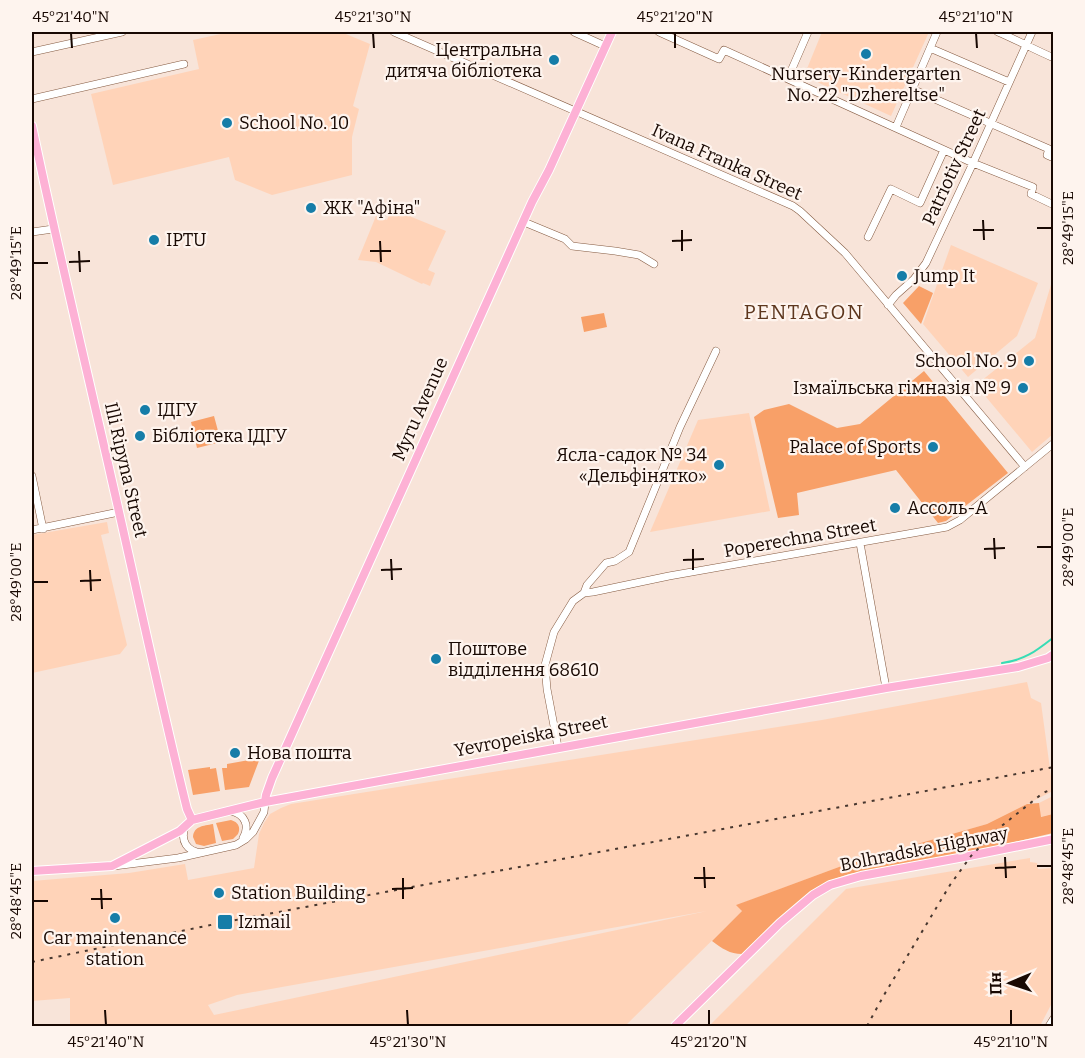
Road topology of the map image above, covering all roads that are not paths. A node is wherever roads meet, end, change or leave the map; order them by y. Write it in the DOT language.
graph roads {
  1 [pos="122,32"];
  2 [pos="394,32"];
  3 [pos="574,32"];
  4 [pos="612,32"];
  5 [pos="664,32"];
  6 [pos="808,32"];
  7 [pos="937,32"];
  8 [pos="998,32"];
  9 [pos="1032,32"];
  10 [pos="1026,45"];
  11 [pos="605,46"];
  12 [pos="930,48"];
  13 [pos="32,52"];
  14 [pos="1053,58"];
  15 [pos="184,64"];
  16 [pos="788,78"];
  17 [pos="1009,82"];
  18 [pos="912,89"];
  19 [pos="32,99"];
  20 [pos="576,111"];
  21 [pos="990,124"];
  22 [pos="32,126"];
  23 [pos="896,128"];
  24 [pos="945,150"];
  25 [pos="1053,158"];
  26 [pos="973,163"];
  27 [pos="1053,205"];
  28 [pos="524,222"];
  29 [pos="54,229"];
  30 [pos="32,232"];
  31 [pos="868,237"];
  32 [pos="654,264"];
  33 [pos="888,305"];
  34 [pos="716,351"];
  35 [pos="1053,442"];
  36 [pos="1025,467"];
  37 [pos="32,476"];
  38 [pos="119,512"];
  39 [pos="43,529"];
  40 [pos="32,530"];
  41 [pos="860,543"];
  42 [pos="584,593"];
  43 [pos="1051,656"];
  44 [pos="886,687"];
  45 [pos="558,747"];
  46 [pos="265,802"];
  47 [pos="225,811"];
  48 [pos="192,820"];
  49 [pos="185,827"];
  50 [pos="1053,839"];
  51 [pos="240,843"];
  52 [pos="145,849"];
  53 [pos="204,853"];
  54 [pos="150,862"];
  55 [pos="112,866"];
  56 [pos="32,871"];
  57 [pos="1053,1018"];
  58 [pos="675,1026"];
  59 [pos="1049,1026"];
  1 -- 13 [label="street"];
  2 -- 20 [label="street, Ivana Franka Street"];
  3 -- 11 [label="street"];
  4 -- 11 [label="main road, Myru Avenue"];
  5 -- 16 [label="street"];
  6 -- 16 [label="street"];
  7 -- 12 [label="street"];
  8 -- 10 [label="street"];
  9 -- 10 [label="street, Patriotiv Street"];
  10 -- 14 [label="street"];
  10 -- 17 [label="street, Patriotiv Street"];
  11 -- 20 [label="main road, Myru Avenue"];
  12 -- 17 [label="street"];
  12 -- 18 [label="street"];
  15 -- 19 [label="street"];
  16 -- 23 [label="street"];
  17 -- 21 [label="street, Patriotiv Street"];
  18 -- 21 [label="street"];
  18 -- 23 [label="street"];
  20 -- 28 [label="main road, Myru Avenue"];
  20 -- 33 [label="street, Ivana Franka Street"];
  21 -- 25 [label="street"];
  21 -- 26 [label="street, Patriotiv Street"];
  22 -- 29 [label="main road, Illi Ripyna Street"];
  23 -- 24 [label="street"];
  24 -- 26 [label="street"];
  24 -- 31 [label="street"];
  26 -- 27 [label="street"];
  26 -- 33 [label="street, Patriotiv Street"];
  28 -- 32 [label="street"];
  28 -- 46 [label="main road, Myru Avenue"];
  29 -- 30 [label="street"];
  29 -- 38 [label="main road, Illi Ripyna Street"];
  33 -- 36 [label="street, Ivana Franka Street"];
  34 -- 42 [label="street"];
  35 -- 36 [label="street, Poperechna Street"];
  36 -- 41 [label="street, Poperechna Street"];
  37 -- 39 [label="street"];
  38 -- 39 [label="street"];
  38 -- 48 [label="main road, Illi Ripyna Street"];
  39 -- 40 [label="street"];
  41 -- 42 [label="street, Poperechna Street"];
  41 -- 44 [label="street"];
  42 -- 45 [label="street"];
  43 -- 44 [label="main road, Yevropeiska Street"];
  44 -- 45 [label="main road, Yevropeiska Street"];
  45 -- 46 [label="main road, Yevropeiska Street"];
  46 -- 47 [label="main road, Yevropeiska Street"];
  46 -- 51 [label="street"];
  47 -- 48 [label="main road, Yevropeiska Street"];
  47 -- 51 [label="street"];
  48 -- 49 [label="main road, Yevropeiska Street"];
  49 -- 52 [label="main road, Yevropeiska Street"];
  49 -- 53 [label="street"];
  50 -- 58 [label="main road, Bolhradske Highway"];
  51 -- 53 [label="street"];
  52 -- 54 [label="street"];
  52 -- 55 [label="main road, Yevropeiska Street"];
  53 -- 54 [label="street"];
  54 -- 55 [label="street"];
  55 -- 56 [label="main road, Yevropeiska Street"];
  57 -- 59 [label="street"];
}
